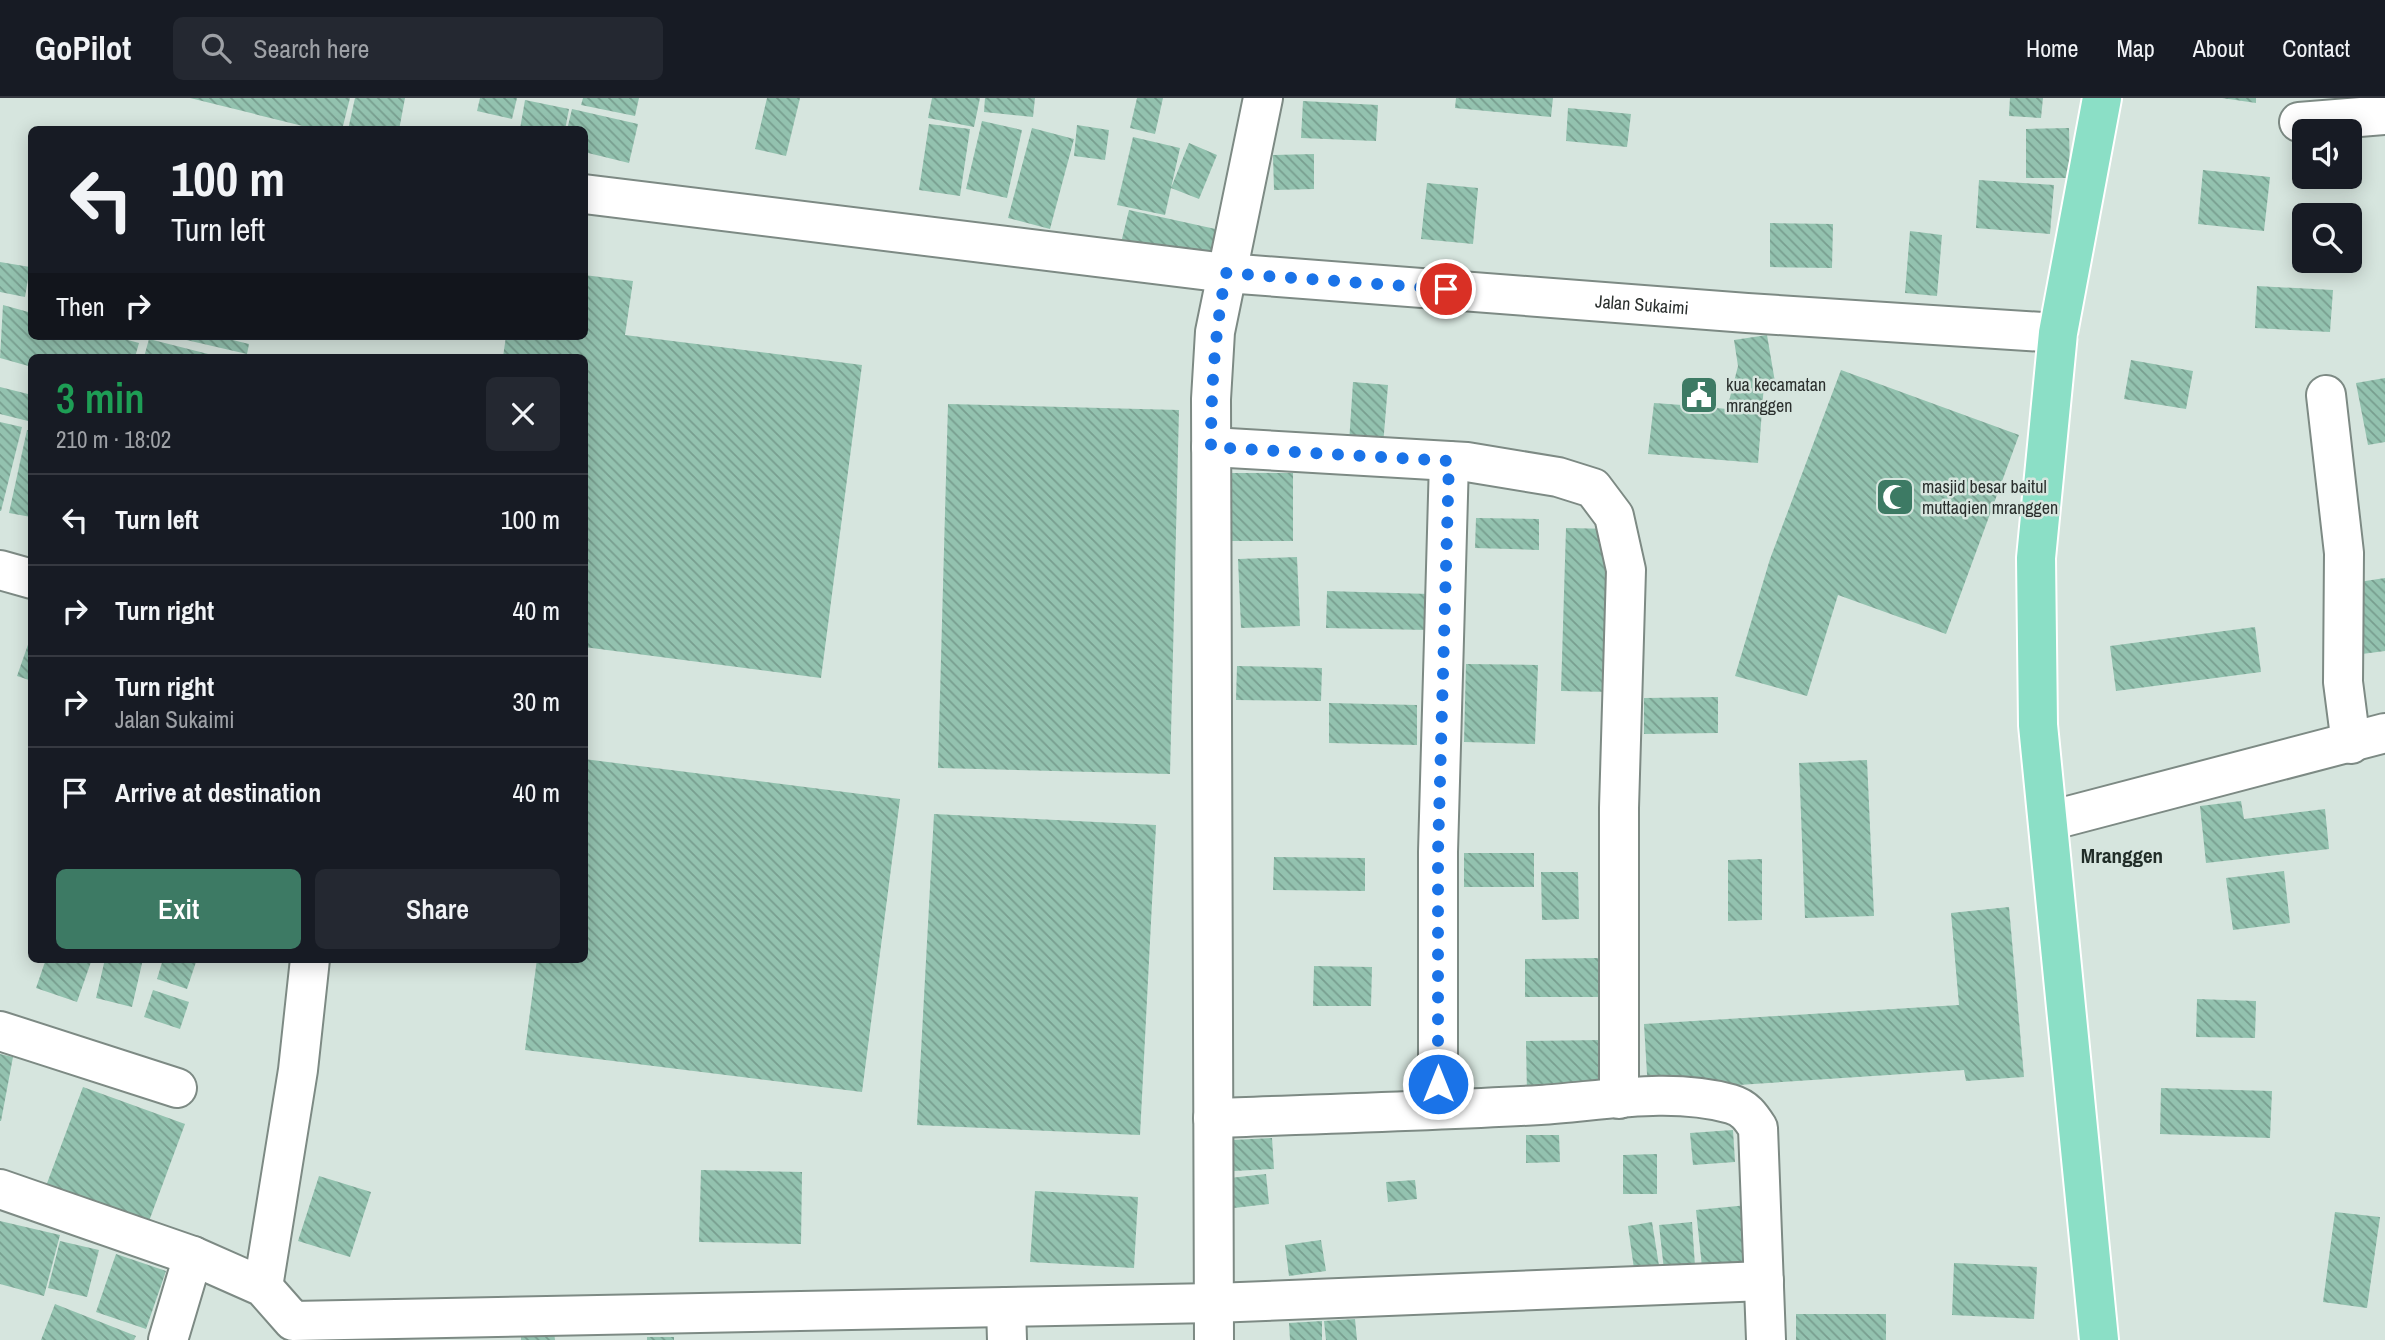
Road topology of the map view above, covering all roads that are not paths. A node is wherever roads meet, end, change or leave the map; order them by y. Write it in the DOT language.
graph roads {
  1 [pos="1263,98"];
  2 [pos="2102,98"];
  3 [pos="2385,115"];
  4 [pos="2336,119"];
  5 [pos="588,194"];
  6 [pos="1226,273"];
  7 [pos="2058,333"];
  8 [pos="2326,395"];
  9 [pos="1211,447"];
  10 [pos="1449,461"];
  11 [pos="0,570"];
  12 [pos="28,578"];
  13 [pos="2368,739"];
  14 [pos="2049,821"];
  15 [pos="310,963"];
  16 [pos="0,1031"];
  17 [pos="177,1088"];
  18 [pos="1619,1099"];
  19 [pos="1438,1109"];
  20 [pos="1213,1118"];
  21 [pos="0,1189"];
  22 [pos="193,1256"];
  23 [pos="1764,1281"];
  24 [pos="263,1287"];
  25 [pos="1214,1303"];
  26 [pos="1007,1323"];
  27 [pos="823,1325"];
  28 [pos="292,1331"];
  29 [pos="168,1340"];
  30 [pos="1214,1340"];
  31 [pos="1766,1340"];
  32 [pos="2102,1340"];
  1 -- 6 [label="street"];
  2 -- 7 [label="main road"];
  3 -- 4 [label="street"];
  5 -- 6 [label="street, Jalan Sukaimi"];
  6 -- 7 [label="street, Jalan Sukaimi"];
  6 -- 9 [label="street"];
  7 -- 14 [label="main road"];
  8 -- 13 [label="street"];
  9 -- 10 [label="street"];
  9 -- 20 [label="street"];
  10 -- 18 [label="street"];
  10 -- 19 [label="street"];
  11 -- 12 [label="street"];
  13 -- 14 [label="street"];
  14 -- 32 [label="main road"];
  15 -- 24 [label="street"];
  16 -- 17 [label="street"];
  18 -- 19 [label="street"];
  18 -- 23 [label="street"];
  19 -- 20 [label="street"];
  20 -- 25 [label="street"];
  21 -- 22 [label="street"];
  22 -- 24 [label="street"];
  22 -- 29 [label="street"];
  23 -- 25 [label="street"];
  23 -- 31 [label="street"];
  24 -- 28 [label="street"];
  25 -- 26 [label="street"];
  25 -- 30 [label="street"];
  26 -- 27 [label="street"];
  27 -- 28 [label="street"];
}
